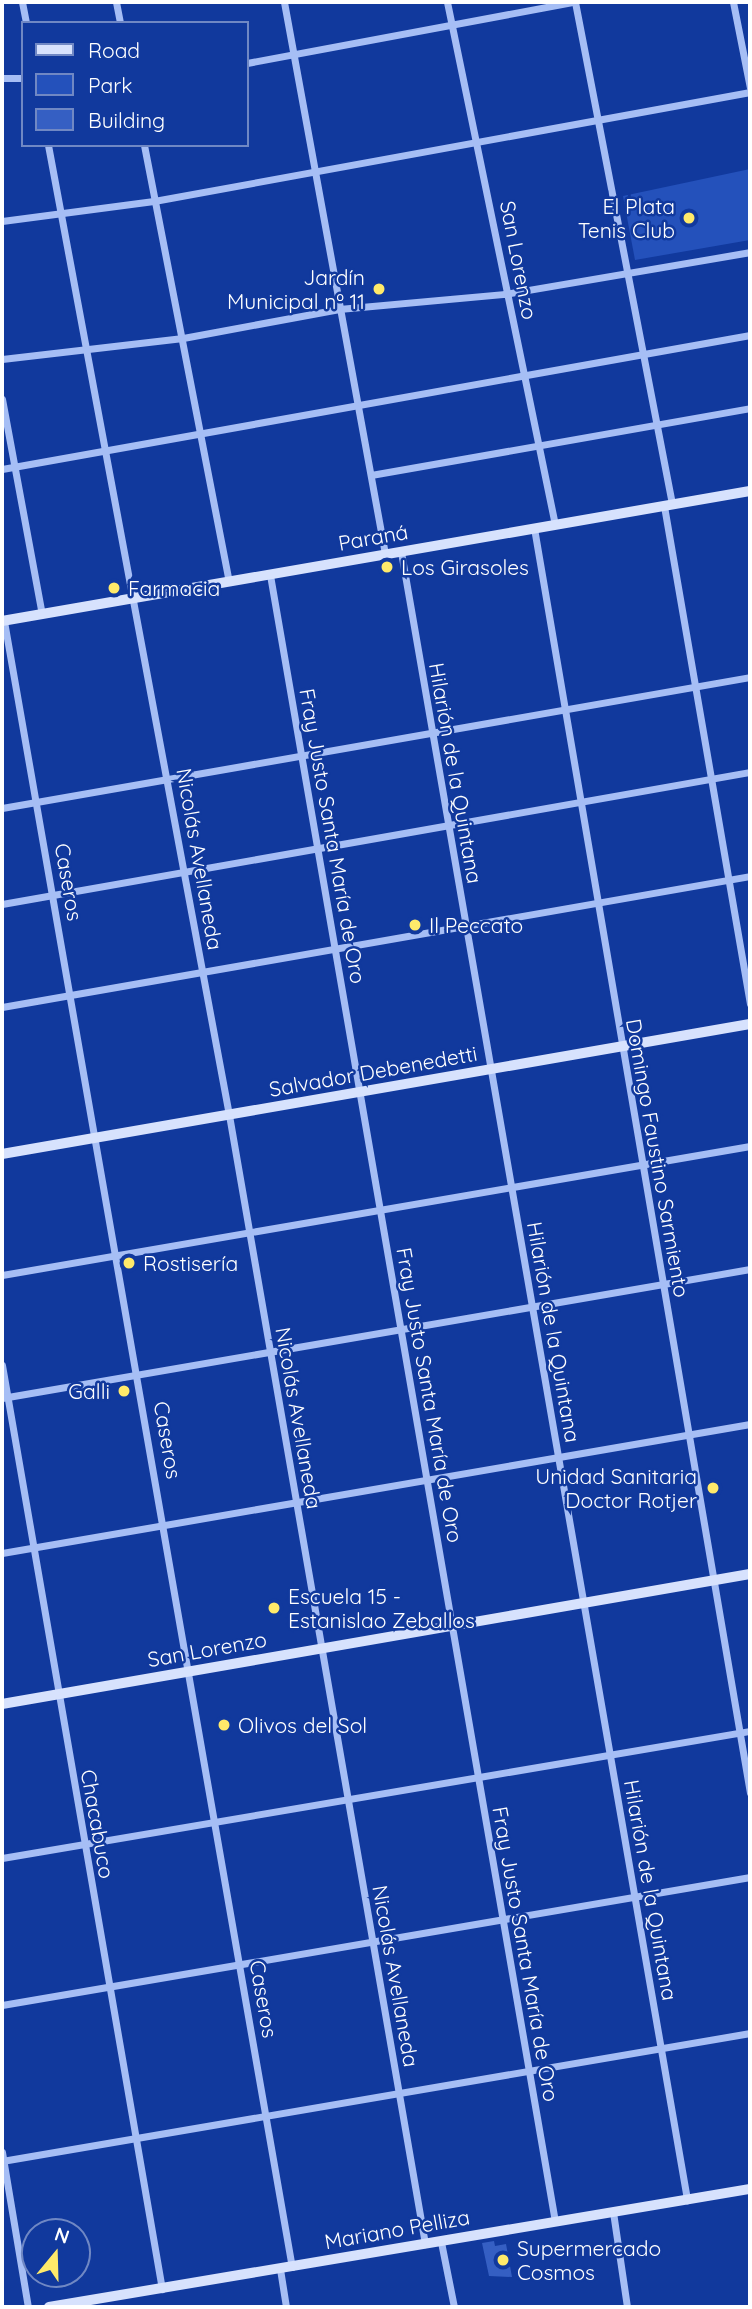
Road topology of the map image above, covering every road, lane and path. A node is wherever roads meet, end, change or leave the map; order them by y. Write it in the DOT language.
graph roads {
  1 [pos="22,2"];
  2 [pos="116,2"];
  3 [pos="284,2"];
  4 [pos="447,2"];
  5 [pos="573,2"];
  6 [pos="733,2"];
  7 [pos="26,21"];
  8 [pos="120,21"];
  9 [pos="452,24"];
  10 [pos="294,54"];
  11 [pos="248,62"];
  12 [pos="2,78"];
  13 [pos="21,78"];
  14 [pos="750,90"];
  15 [pos="597,116"];
  16 [pos="476,138"];
  17 [pos="48,147"];
  18 [pos="144,147"];
  19 [pos="313,173"];
  20 [pos="155,201"];
  21 [pos="59,213"];
  22 [pos="2,221"];
  23 [pos="750,251"];
  24 [pos="628,273"];
  25 [pos="505,294"];
  26 [pos="339,309"];
  27 [pos="750,335"];
  28 [pos="183,338"];
  29 [pos="84,351"];
  30 [pos="644,355"];
  31 [pos="2,359"];
  32 [pos="524,377"];
  33 [pos="2,399"];
  34 [pos="357,407"];
  35 [pos="750,408"];
  36 [pos="658,426"];
  37 [pos="202,434"];
  38 [pos="540,447"];
  39 [pos="101,452"];
  40 [pos="14,467"];
  41 [pos="2,469"];
  42 [pos="371,475"];
  43 [pos="750,491"];
  44 [pos="668,505"];
  45 [pos="555,525"];
  46 [pos="534,528"];
  47 [pos="401,552"];
  48 [pos="385,554"];
  49 [pos="270,575"];
  50 [pos="229,582"];
  51 [pos="130,599"];
  52 [pos="42,614"];
  53 [pos="3,621"];
  54 [pos="750,677"];
  55 [pos="695,687"];
  56 [pos="564,710"];
  57 [pos="431,733"];
  58 [pos="301,755"];
  59 [pos="750,772"];
  60 [pos="168,779"];
  61 [pos="711,779"];
  62 [pos="37,802"];
  63 [pos="580,802"];
  64 [pos="2,808"];
  65 [pos="447,825"];
  66 [pos="317,848"];
  67 [pos="184,872"];
  68 [pos="750,876"];
  69 [pos="729,880"];
  70 [pos="54,894"];
  71 [pos="597,903"];
  72 [pos="2,904"];
  73 [pos="465,926"];
  74 [pos="335,949"];
  75 [pos="203,972"];
  76 [pos="72,995"];
  77 [pos="750,1003"];
  78 [pos="2,1007"];
  79 [pos="750,1024"];
  80 [pos="622,1048"];
  81 [pos="490,1070"];
  82 [pos="360,1093"];
  83 [pos="229,1115"];
  84 [pos="97,1138"];
  85 [pos="750,1146"];
  86 [pos="2,1154"];
  87 [pos="642,1164"];
  88 [pos="511,1189"];
  89 [pos="379,1210"];
  90 [pos="247,1232"];
  91 [pos="118,1257"];
  92 [pos="750,1269"];
  93 [pos="2,1275"];
  94 [pos="663,1286"];
  95 [pos="533,1307"];
  96 [pos="402,1328"];
  97 [pos="270,1352"];
  98 [pos="2,1365"];
  99 [pos="139,1373"];
  100 [pos="4,1398"];
  101 [pos="750,1423"];
  102 [pos="688,1435"];
  103 [pos="557,1456"];
  104 [pos="428,1480"];
  105 [pos="296,1502"];
  106 [pos="164,1525"];
  107 [pos="33,1548"];
  108 [pos="2,1553"];
  109 [pos="750,1574"];
  110 [pos="713,1581"];
  111 [pos="583,1604"];
  112 [pos="452,1626"];
  113 [pos="321,1649"];
  114 [pos="190,1672"];
  115 [pos="58,1695"];
  116 [pos="2,1704"];
  117 [pos="750,1731"];
  118 [pos="740,1733"];
  119 [pos="610,1754"];
  120 [pos="479,1778"];
  121 [pos="750,1793"];
  122 [pos="348,1801"];
  123 [pos="214,1823"];
  124 [pos="84,1845"];
  125 [pos="2,1858"];
  126 [pos="750,1877"];
  127 [pos="634,1896"];
  128 [pos="502,1919"];
  129 [pos="372,1942"];
  130 [pos="240,1965"];
  131 [pos="109,1987"];
  132 [pos="2,2006"];
  133 [pos="750,2033"];
  134 [pos="660,2048"];
  135 [pos="529,2070"];
  136 [pos="398,2093"];
  137 [pos="266,2115"];
  138 [pos="136,2138"];
  139 [pos="2,2158"];
  140 [pos="750,2189"];
  141 [pos="687,2200"];
  142 [pos="613,2212"];
  143 [pos="555,2221"];
  144 [pos="441,2242"];
  145 [pos="425,2244"];
  146 [pos="292,2267"];
  147 [pos="279,2269"];
  148 [pos="162,2289"];
  149 [pos="113,2302"];
  150 [pos="28,2307"];
  151 [pos="49,2307"];
  152 [pos="286,2307"];
  153 [pos="454,2307"];
  154 [pos="627,2307"];
  1 -- 7 [label="street"];
  2 -- 8 [label="street"];
  3 -- 10 [label="street"];
  4 -- 9 [label="street, San Lorenzo"];
  5 -- 9 [label="street"];
  5 -- 15 [label="street"];
  6 -- 14 [label="street"];
  9 -- 10 [label="street"];
  9 -- 16 [label="street, San Lorenzo"];
  10 -- 11 [label="street"];
  10 -- 19 [label="street"];
  12 -- 13 [label="street"];
  14 -- 15 [label="street"];
  15 -- 16 [label="street"];
  15 -- 24 [label="street"];
  16 -- 19 [label="street"];
  16 -- 25 [label="street, San Lorenzo"];
  17 -- 21 [label="street, Nicolás Avellaneda"];
  18 -- 20 [label="street"];
  19 -- 20 [label="street"];
  19 -- 26 [label="street"];
  20 -- 21 [label="street"];
  20 -- 28 [label="street"];
  21 -- 22 [label="street"];
  21 -- 29 [label="street, Nicolás Avellaneda"];
  23 -- 24 [label="street"];
  24 -- 25 [label="street"];
  24 -- 30 [label="street"];
  25 -- 26 [label="street"];
  25 -- 32 [label="street, San Lorenzo"];
  26 -- 28 [label="street"];
  26 -- 34 [label="street"];
  27 -- 30 [label="street"];
  28 -- 29 [label="street"];
  28 -- 37 [label="street"];
  29 -- 31 [label="street"];
  29 -- 39 [label="street, Nicolás Avellaneda"];
  30 -- 32 [label="street"];
  30 -- 36 [label="street"];
  32 -- 34 [label="street"];
  32 -- 38 [label="street, San Lorenzo"];
  33 -- 40 [label="street"];
  34 -- 37 [label="street"];
  34 -- 42 [label="street"];
  35 -- 36 [label="street"];
  36 -- 38 [label="street"];
  36 -- 44 [label="street"];
  37 -- 39 [label="street"];
  37 -- 50 [label="street"];
  38 -- 42 [label="street"];
  38 -- 45 [label="street, San Lorenzo"];
  39 -- 40 [label="street"];
  39 -- 51 [label="street, Nicolás Avellaneda"];
  40 -- 41 [label="street"];
  40 -- 52 [label="street"];
  42 -- 48 [label="street"];
  43 -- 44 [label="street, Paraná"];
  44 -- 45 [label="street, Paraná"];
  44 -- 55 [label="street"];
  45 -- 46 [label="street, Paraná"];
  46 -- 47 [label="street, Paraná"];
  46 -- 56 [label="street, Domingo Faustino Sarmiento"];
  47 -- 48 [label="street, Paraná"];
  47 -- 57 [label="street, Hilarión de la Quintana"];
  48 -- 49 [label="street, Paraná"];
  49 -- 50 [label="street, Paraná"];
  49 -- 58 [label="street, Fray Justo Santa María de Oro"];
  50 -- 51 [label="street, Paraná"];
  51 -- 52 [label="street, Paraná"];
  51 -- 60 [label="street, Nicolás Avellaneda"];
  52 -- 53 [label="street, Paraná"];
  53 -- 62 [label="street, Caseros"];
  54 -- 55 [label="street"];
  55 -- 56 [label="street"];
  55 -- 61 [label="street"];
  56 -- 57 [label="street"];
  56 -- 63 [label="street, Domingo Faustino Sarmiento"];
  57 -- 58 [label="street"];
  57 -- 65 [label="street, Hilarión de la Quintana"];
  58 -- 60 [label="street"];
  58 -- 66 [label="street, Fray Justo Santa María de Oro"];
  59 -- 61 [label="street"];
  60 -- 62 [label="street"];
  60 -- 67 [label="street, Nicolás Avellaneda"];
  61 -- 63 [label="street"];
  61 -- 69 [label="street"];
  62 -- 64 [label="street"];
  62 -- 70 [label="street, Caseros"];
  63 -- 65 [label="street"];
  63 -- 71 [label="street, Domingo Faustino Sarmiento"];
  65 -- 66 [label="street"];
  65 -- 73 [label="street, Hilarión de la Quintana"];
  66 -- 67 [label="street"];
  66 -- 74 [label="street, Fray Justo Santa María de Oro"];
  67 -- 70 [label="street"];
  67 -- 75 [label="street, Nicolás Avellaneda"];
  68 -- 69 [label="street"];
  69 -- 71 [label="street"];
  69 -- 77 [label="street"];
  70 -- 72 [label="street"];
  70 -- 76 [label="street, Caseros"];
  71 -- 73 [label="street"];
  71 -- 80 [label="street, Domingo Faustino Sarmiento"];
  73 -- 74 [label="street"];
  73 -- 81 [label="street, Hilarión de la Quintana"];
  74 -- 75 [label="street"];
  74 -- 82 [label="street, Fray Justo Santa María de Oro"];
  75 -- 76 [label="street"];
  75 -- 83 [label="street, Nicolás Avellaneda"];
  76 -- 78 [label="street"];
  76 -- 84 [label="street, Caseros"];
  79 -- 80 [label="street, Salvador Debenedetti"];
  80 -- 81 [label="street, Salvador Debenedetti"];
  80 -- 87 [label="street, Domingo Faustino Sarmiento"];
  81 -- 82 [label="street, Salvador Debenedetti"];
  81 -- 88 [label="street, Hilarión de la Quintana"];
  82 -- 83 [label="street, Salvador Debenedetti"];
  82 -- 89 [label="street, Fray Justo Santa María de Oro"];
  83 -- 84 [label="street, Salvador Debenedetti"];
  83 -- 90 [label="street, Nicolás Avellaneda"];
  84 -- 86 [label="street, Salvador Debenedetti"];
  84 -- 91 [label="street, Caseros"];
  85 -- 87 [label="street"];
  87 -- 88 [label="street"];
  87 -- 94 [label="street, Domingo Faustino Sarmiento"];
  88 -- 89 [label="street"];
  88 -- 95 [label="street, Hilarión de la Quintana"];
  89 -- 90 [label="street"];
  89 -- 96 [label="street, Fray Justo Santa María de Oro"];
  90 -- 91 [label="street"];
  90 -- 97 [label="street, Nicolás Avellaneda"];
  91 -- 93 [label="street"];
  91 -- 99 [label="street, Caseros"];
  92 -- 94 [label="street"];
  94 -- 95 [label="street"];
  94 -- 102 [label="street, Domingo Faustino Sarmiento"];
  95 -- 96 [label="street"];
  95 -- 103 [label="street, Hilarión de la Quintana"];
  96 -- 97 [label="street"];
  96 -- 104 [label="street, Fray Justo Santa María de Oro"];
  97 -- 99 [label="street"];
  97 -- 105 [label="street, Nicolás Avellaneda"];
  98 -- 100 [label="street, Chacabuco"];
  99 -- 100 [label="street"];
  99 -- 106 [label="street, Caseros"];
  100 -- 107 [label="street, Chacabuco"];
  101 -- 102 [label="street"];
  102 -- 103 [label="street"];
  102 -- 110 [label="street, Domingo Faustino Sarmiento"];
  103 -- 104 [label="street"];
  103 -- 111 [label="street, Hilarión de la Quintana"];
  104 -- 105 [label="street"];
  104 -- 112 [label="street, Fray Justo Santa María de Oro"];
  105 -- 106 [label="street"];
  105 -- 113 [label="street, Nicolás Avellaneda"];
  106 -- 107 [label="street"];
  106 -- 114 [label="street, Caseros"];
  107 -- 108 [label="street"];
  107 -- 115 [label="street, Chacabuco"];
  109 -- 110 [label="street, San Lorenzo"];
  110 -- 111 [label="street, San Lorenzo"];
  110 -- 118 [label="street, Domingo Faustino Sarmiento"];
  111 -- 112 [label="street, San Lorenzo"];
  111 -- 119 [label="street, Hilarión de la Quintana"];
  112 -- 113 [label="street, San Lorenzo"];
  112 -- 120 [label="street, Fray Justo Santa María de Oro"];
  113 -- 114 [label="street, San Lorenzo"];
  113 -- 122 [label="street, Nicolás Avellaneda"];
  114 -- 115 [label="street, San Lorenzo"];
  114 -- 123 [label="street, Caseros"];
  115 -- 116 [label="street, San Lorenzo"];
  115 -- 124 [label="street, Chacabuco"];
  117 -- 118 [label="street"];
  118 -- 119 [label="street"];
  118 -- 121 [label="street, Domingo Faustino Sarmiento"];
  119 -- 120 [label="street"];
  119 -- 127 [label="street, Hilarión de la Quintana"];
  120 -- 122 [label="street"];
  120 -- 128 [label="street, Fray Justo Santa María de Oro"];
  122 -- 123 [label="street"];
  122 -- 129 [label="street, Nicolás Avellaneda"];
  123 -- 124 [label="street"];
  123 -- 130 [label="street, Caseros"];
  124 -- 125 [label="street"];
  124 -- 131 [label="street, Chacabuco"];
  126 -- 127 [label="street"];
  127 -- 128 [label="street"];
  127 -- 134 [label="street, Hilarión de la Quintana"];
  128 -- 129 [label="street"];
  128 -- 135 [label="street, Fray Justo Santa María de Oro"];
  129 -- 130 [label="street"];
  129 -- 136 [label="street, Nicolás Avellaneda"];
  130 -- 131 [label="street"];
  130 -- 137 [label="street, Caseros"];
  131 -- 132 [label="street"];
  131 -- 138 [label="street, Chacabuco"];
  133 -- 134 [label="street"];
  134 -- 135 [label="street"];
  134 -- 141 [label="street, Hilarión de la Quintana"];
  135 -- 136 [label="street"];
  135 -- 143 [label="street, Fray Justo Santa María de Oro"];
  136 -- 137 [label="street"];
  136 -- 145 [label="street, Nicolás Avellaneda"];
  137 -- 138 [label="street"];
  137 -- 146 [label="street, Caseros"];
  138 -- 139 [label="street"];
  138 -- 148 [label="street, Chacabuco"];
  139 -- 150 [label="street"];
  140 -- 141 [label="street, Mariano Pelliza"];
  141 -- 142 [label="street, Mariano Pelliza"];
  142 -- 143 [label="street, Mariano Pelliza"];
  142 -- 154 [label="street"];
  143 -- 144 [label="street, Mariano Pelliza"];
  144 -- 145 [label="street, Mariano Pelliza"];
  144 -- 153 [label="street"];
  145 -- 146 [label="street, Mariano Pelliza"];
  146 -- 147 [label="street, Mariano Pelliza"];
  147 -- 148 [label="street, Mariano Pelliza"];
  147 -- 152 [label="street"];
  148 -- 149 [label="street, Mariano Pelliza"];
  149 -- 151 [label="street, Mariano Pelliza"];
}
